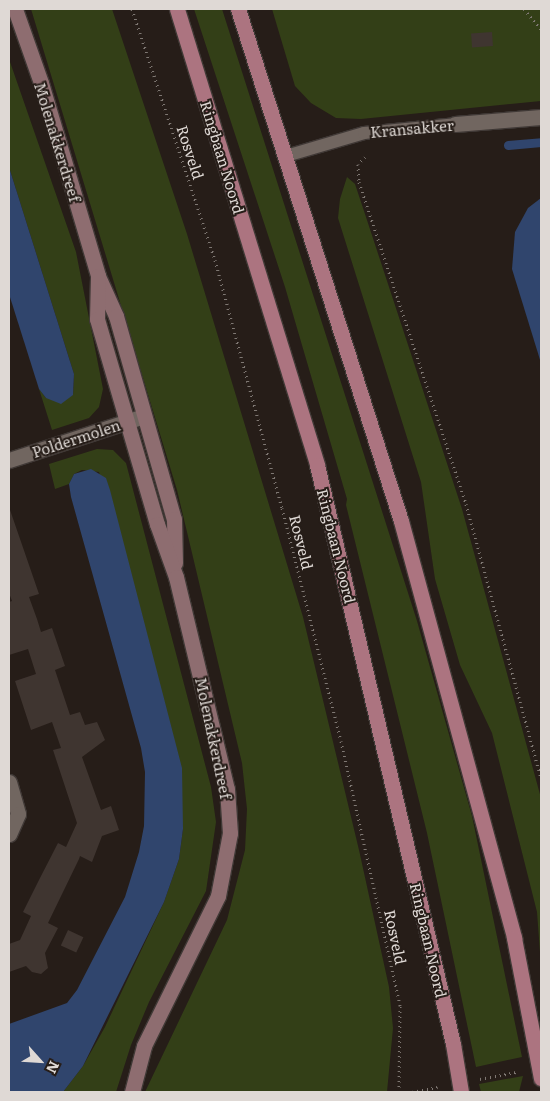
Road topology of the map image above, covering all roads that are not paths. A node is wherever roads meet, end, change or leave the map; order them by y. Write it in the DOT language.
graph roads {
  1 [pos="15,9"];
  2 [pos="177,9"];
  3 [pos="238,9"];
  4 [pos="541,118"];
  5 [pos="455,124"];
  6 [pos="286,156"];
  7 [pos="98,276"];
  8 [pos="144,416"];
  9 [pos="127,421"];
  10 [pos="9,460"];
  11 [pos="176,577"];
  12 [pos="9,782"];
  13 [pos="9,834"];
  14 [pos="541,1078"];
  15 [pos="132,1092"];
  16 [pos="461,1092"];
  1 -- 7 [label="street, Molenakkerdreef"];
  2 -- 16 [label="main road, Ringbaan Noord"];
  3 -- 6 [label="main road"];
  4 -- 5 [label="street, Kransakker"];
  5 -- 6 [label="lane, Kransakker"];
  6 -- 14 [label="main road"];
  7 -- 8 [label="street, Molenakkerdreef"];
  7 -- 9 [label="street, Molenakkerdreef"];
  8 -- 9 [label="street, Poldermolen"];
  8 -- 11 [label="street, Molenakkerdreef"];
  9 -- 10 [label="street, Poldermolen"];
  9 -- 11 [label="street, Molenakkerdreef"];
  11 -- 15 [label="street, Molenakkerdreef"];
  12 -- 13 [label="street"];
}
